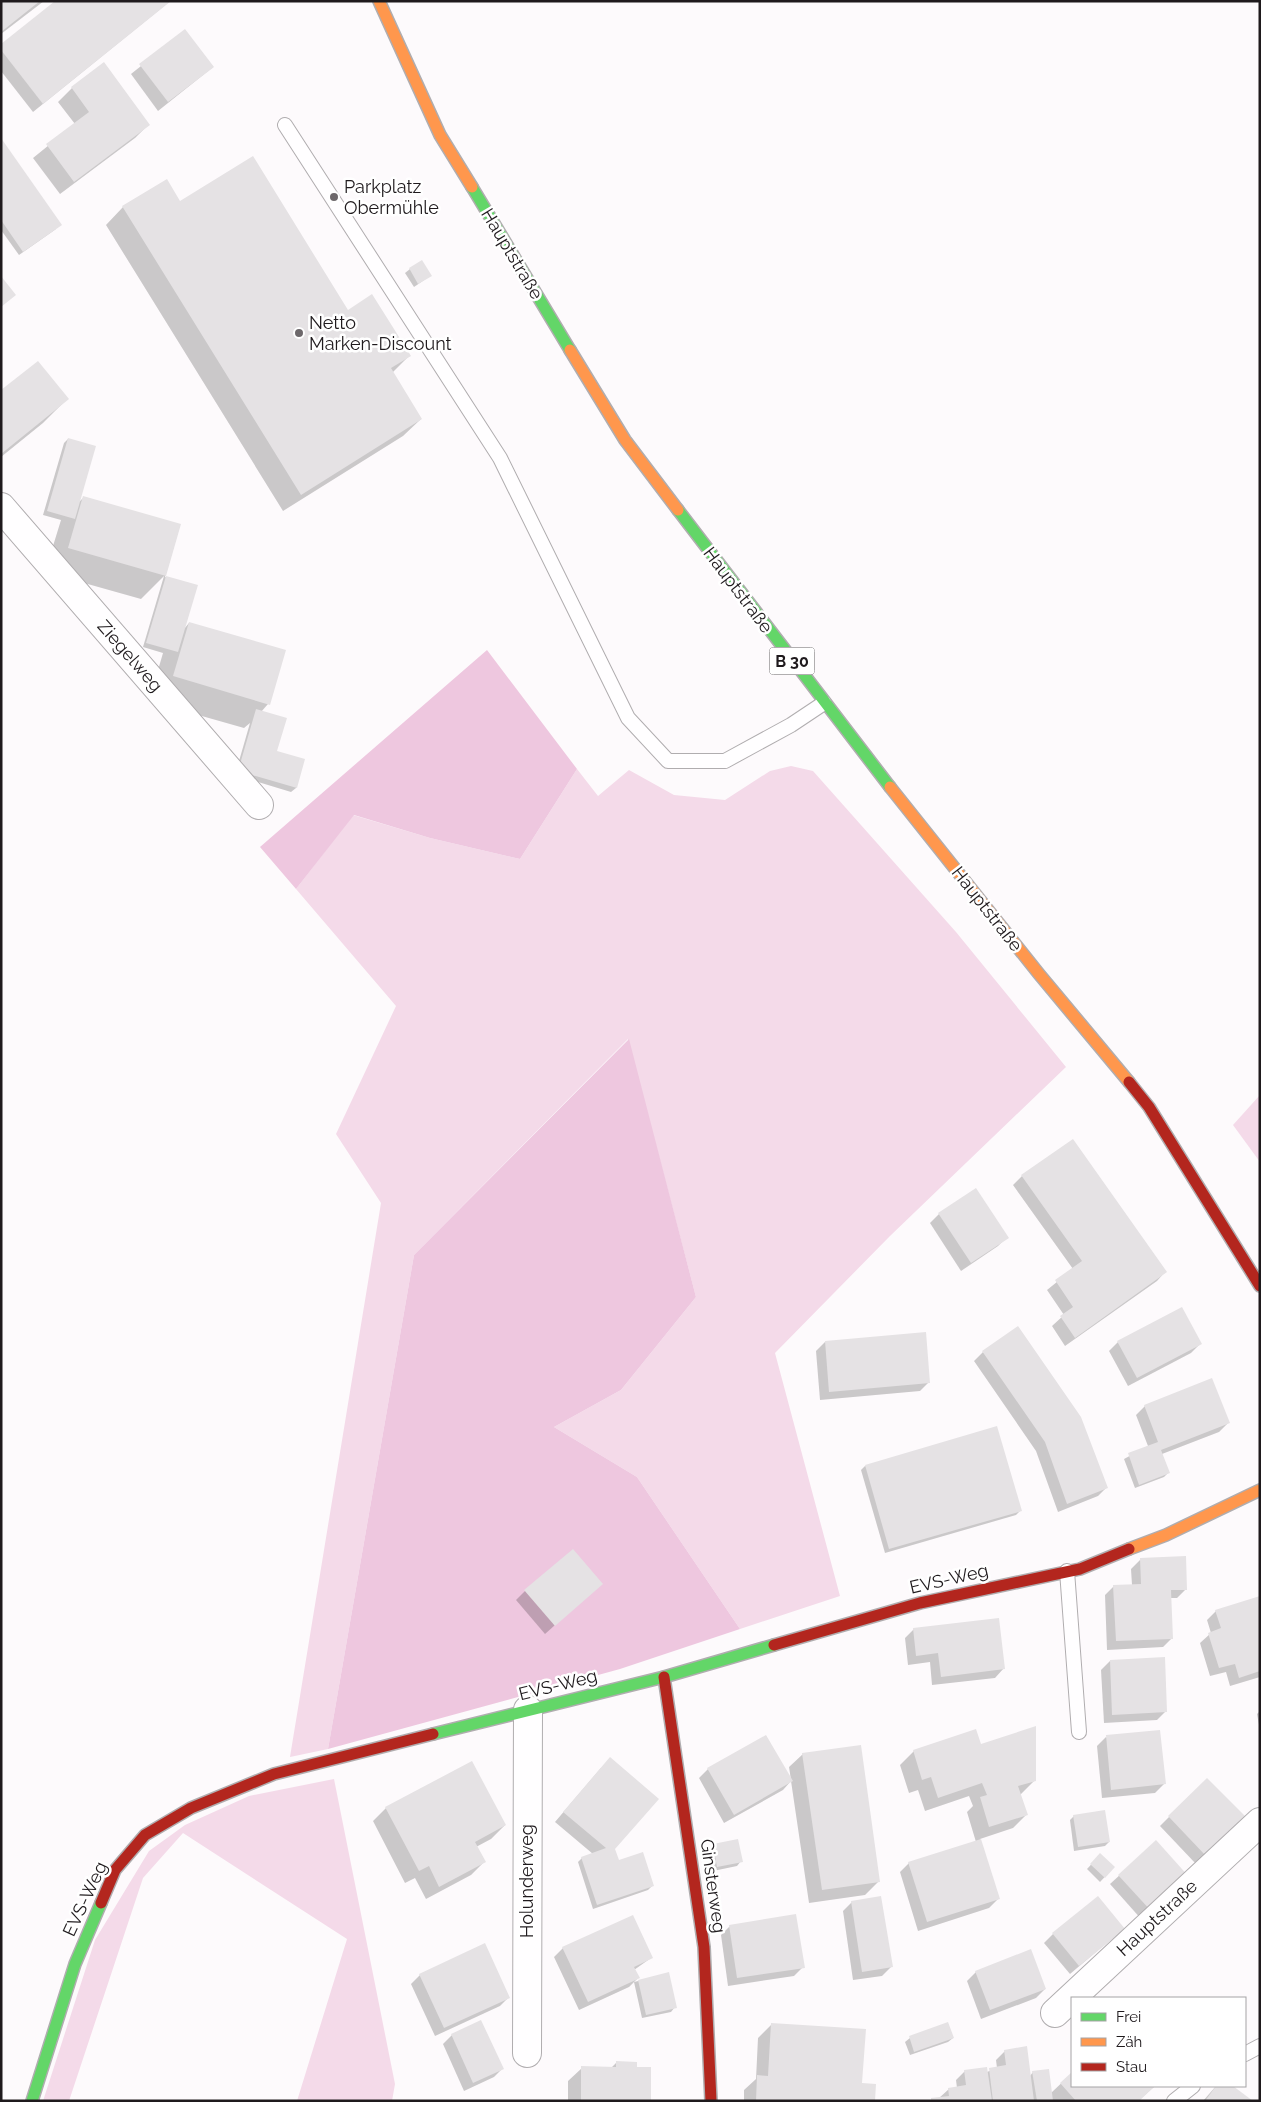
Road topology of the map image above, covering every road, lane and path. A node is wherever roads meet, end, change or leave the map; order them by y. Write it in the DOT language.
graph roads {
  1 [pos="379,1"];
  2 [pos="285,125"];
  3 [pos="1,507"];
  4 [pos="824,703"];
  5 [pos="259,805"];
  6 [pos="1260,1286"];
  7 [pos="1260,1490"];
  8 [pos="1067,1571"];
  9 [pos="664,1677"];
  10 [pos="528,1710"];
  11 [pos="1079,1732"];
  12 [pos="1260,1822"];
  13 [pos="1072,1997"];
  14 [pos="1071,1998"];
  15 [pos="1055,2013"];
  16 [pos="1260,2046"];
  17 [pos="527,2053"];
  18 [pos="1246,2053"];
  19 [pos="1193,2087"];
  20 [pos="32,2101"];
  21 [pos="711,2101"];
  22 [pos="1174,2101"];
  1 -- 4 [label="street, Hauptstraße / B 30"];
  2 -- 4 [label="lane"];
  3 -- 5 [label="street, Ziegelweg"];
  4 -- 6 [label="street, Hauptstraße / B 30"];
  7 -- 8 [label="street, EVS-Weg"];
  8 -- 9 [label="street, EVS-Weg"];
  8 -- 11 [label="lane"];
  9 -- 10 [label="street, EVS-Weg"];
  9 -- 21 [label="street, Ginsterweg"];
  10 -- 17 [label="street, Holunderweg"];
  10 -- 20 [label="street, EVS-Weg"];
  12 -- 13 [label="street, Hauptstraße"];
  14 -- 15 [label="street, Hauptstraße"];
  16 -- 18 [label="lane"];
  19 -- 22 [label="lane"];
}
